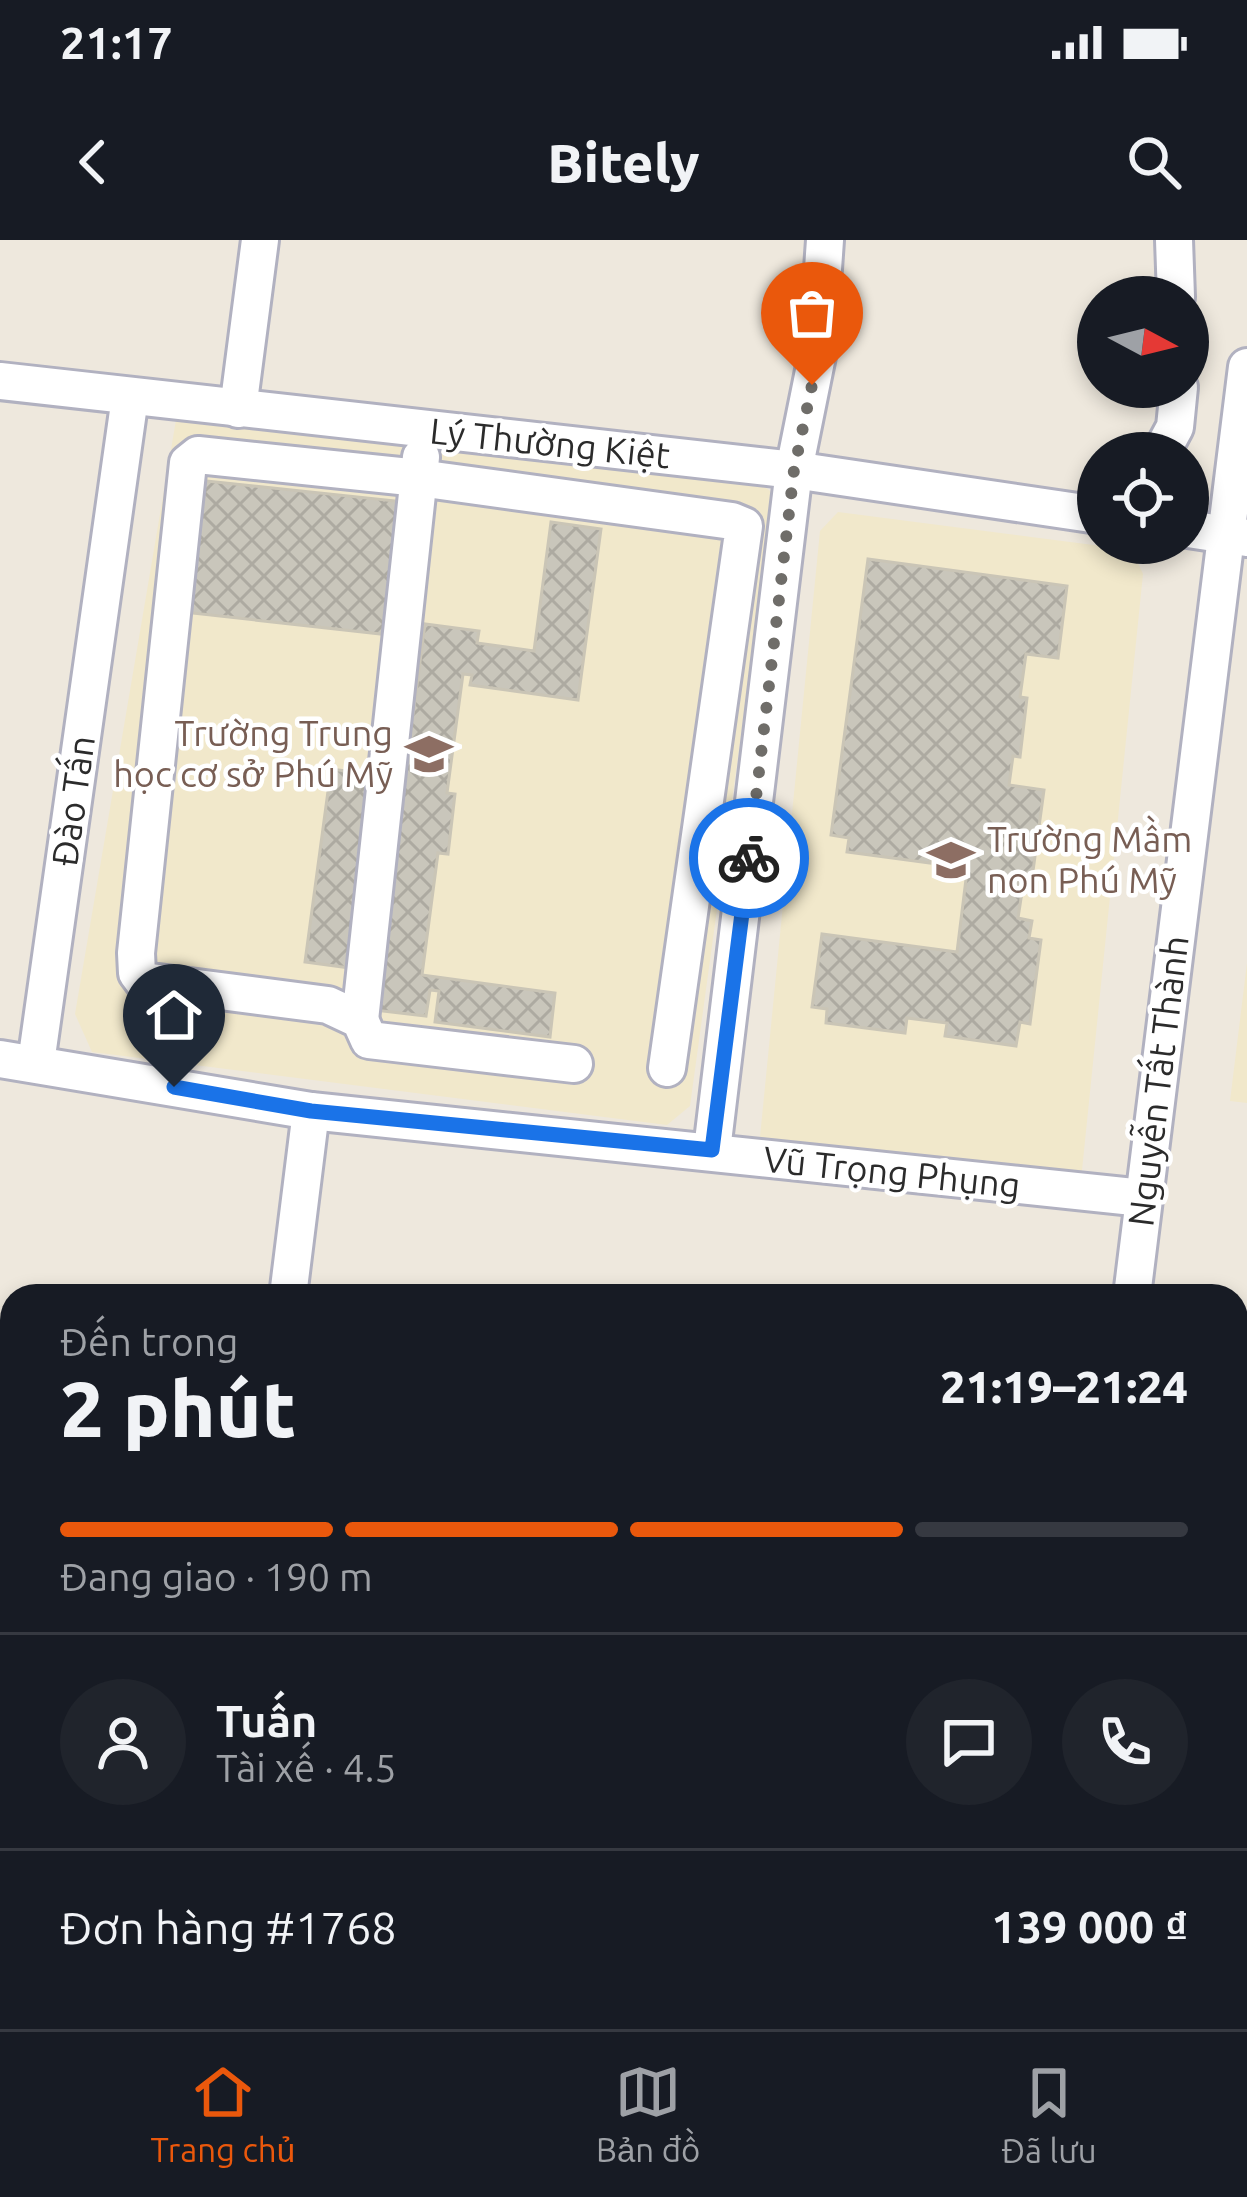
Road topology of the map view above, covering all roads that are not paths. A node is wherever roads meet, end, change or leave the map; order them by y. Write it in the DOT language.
graph roads {
  1 [pos="260,240"];
  2 [pos="825,240"];
  3 [pos="1174,240"];
  4 [pos="1175,276"];
  5 [pos="1247,367"];
  6 [pos="0,381"];
  7 [pos="130,397"];
  8 [pos="238,409"];
  9 [pos="425,430"];
  10 [pos="794,470"];
  11 [pos="418,478"];
  12 [pos="1077,512"];
  13 [pos="1236,537"];
  14 [pos="359,1020"];
  15 [pos="18,1061"];
  16 [pos="574,1064"];
  17 [pos="667,1068"];
  18 [pos="311,1111"];
  19 [pos="712,1150"];
  20 [pos="1143,1198"];
  21 [pos="289,1284"];
  22 [pos="1133,1284"];
  1 -- 8 [label="street"];
  2 -- 10 [label="street"];
  3 -- 4 [label="street"];
  5 -- 13 [label="street, Nguyễn Tất Thành"];
  6 -- 7 [label="street, Lý Thường Kiệt"];
  7 -- 8 [label="street, Lý Thường Kiệt"];
  7 -- 15 [label="street, Đào Tấn"];
  8 -- 9 [label="street, Lý Thường Kiệt"];
  9 -- 10 [label="street, Lý Thường Kiệt"];
  9 -- 11 [label="street"];
  10 -- 12 [label="street, Lý Thường Kiệt"];
  10 -- 19 [label="street"];
  11 -- 14 [label="street"];
  11 -- 14 [label="street"];
  11 -- 17 [label="street"];
  13 -- 20 [label="street, Nguyễn Tất Thành"];
  14 -- 16 [label="street"];
  15 -- 18 [label="street, Vũ Trọng Phụng"];
  18 -- 19 [label="street, Vũ Trọng Phụng"];
  18 -- 21 [label="street"];
  19 -- 20 [label="street, Vũ Trọng Phụng"];
  20 -- 22 [label="street, Nguyễn Tất Thành"];
}
